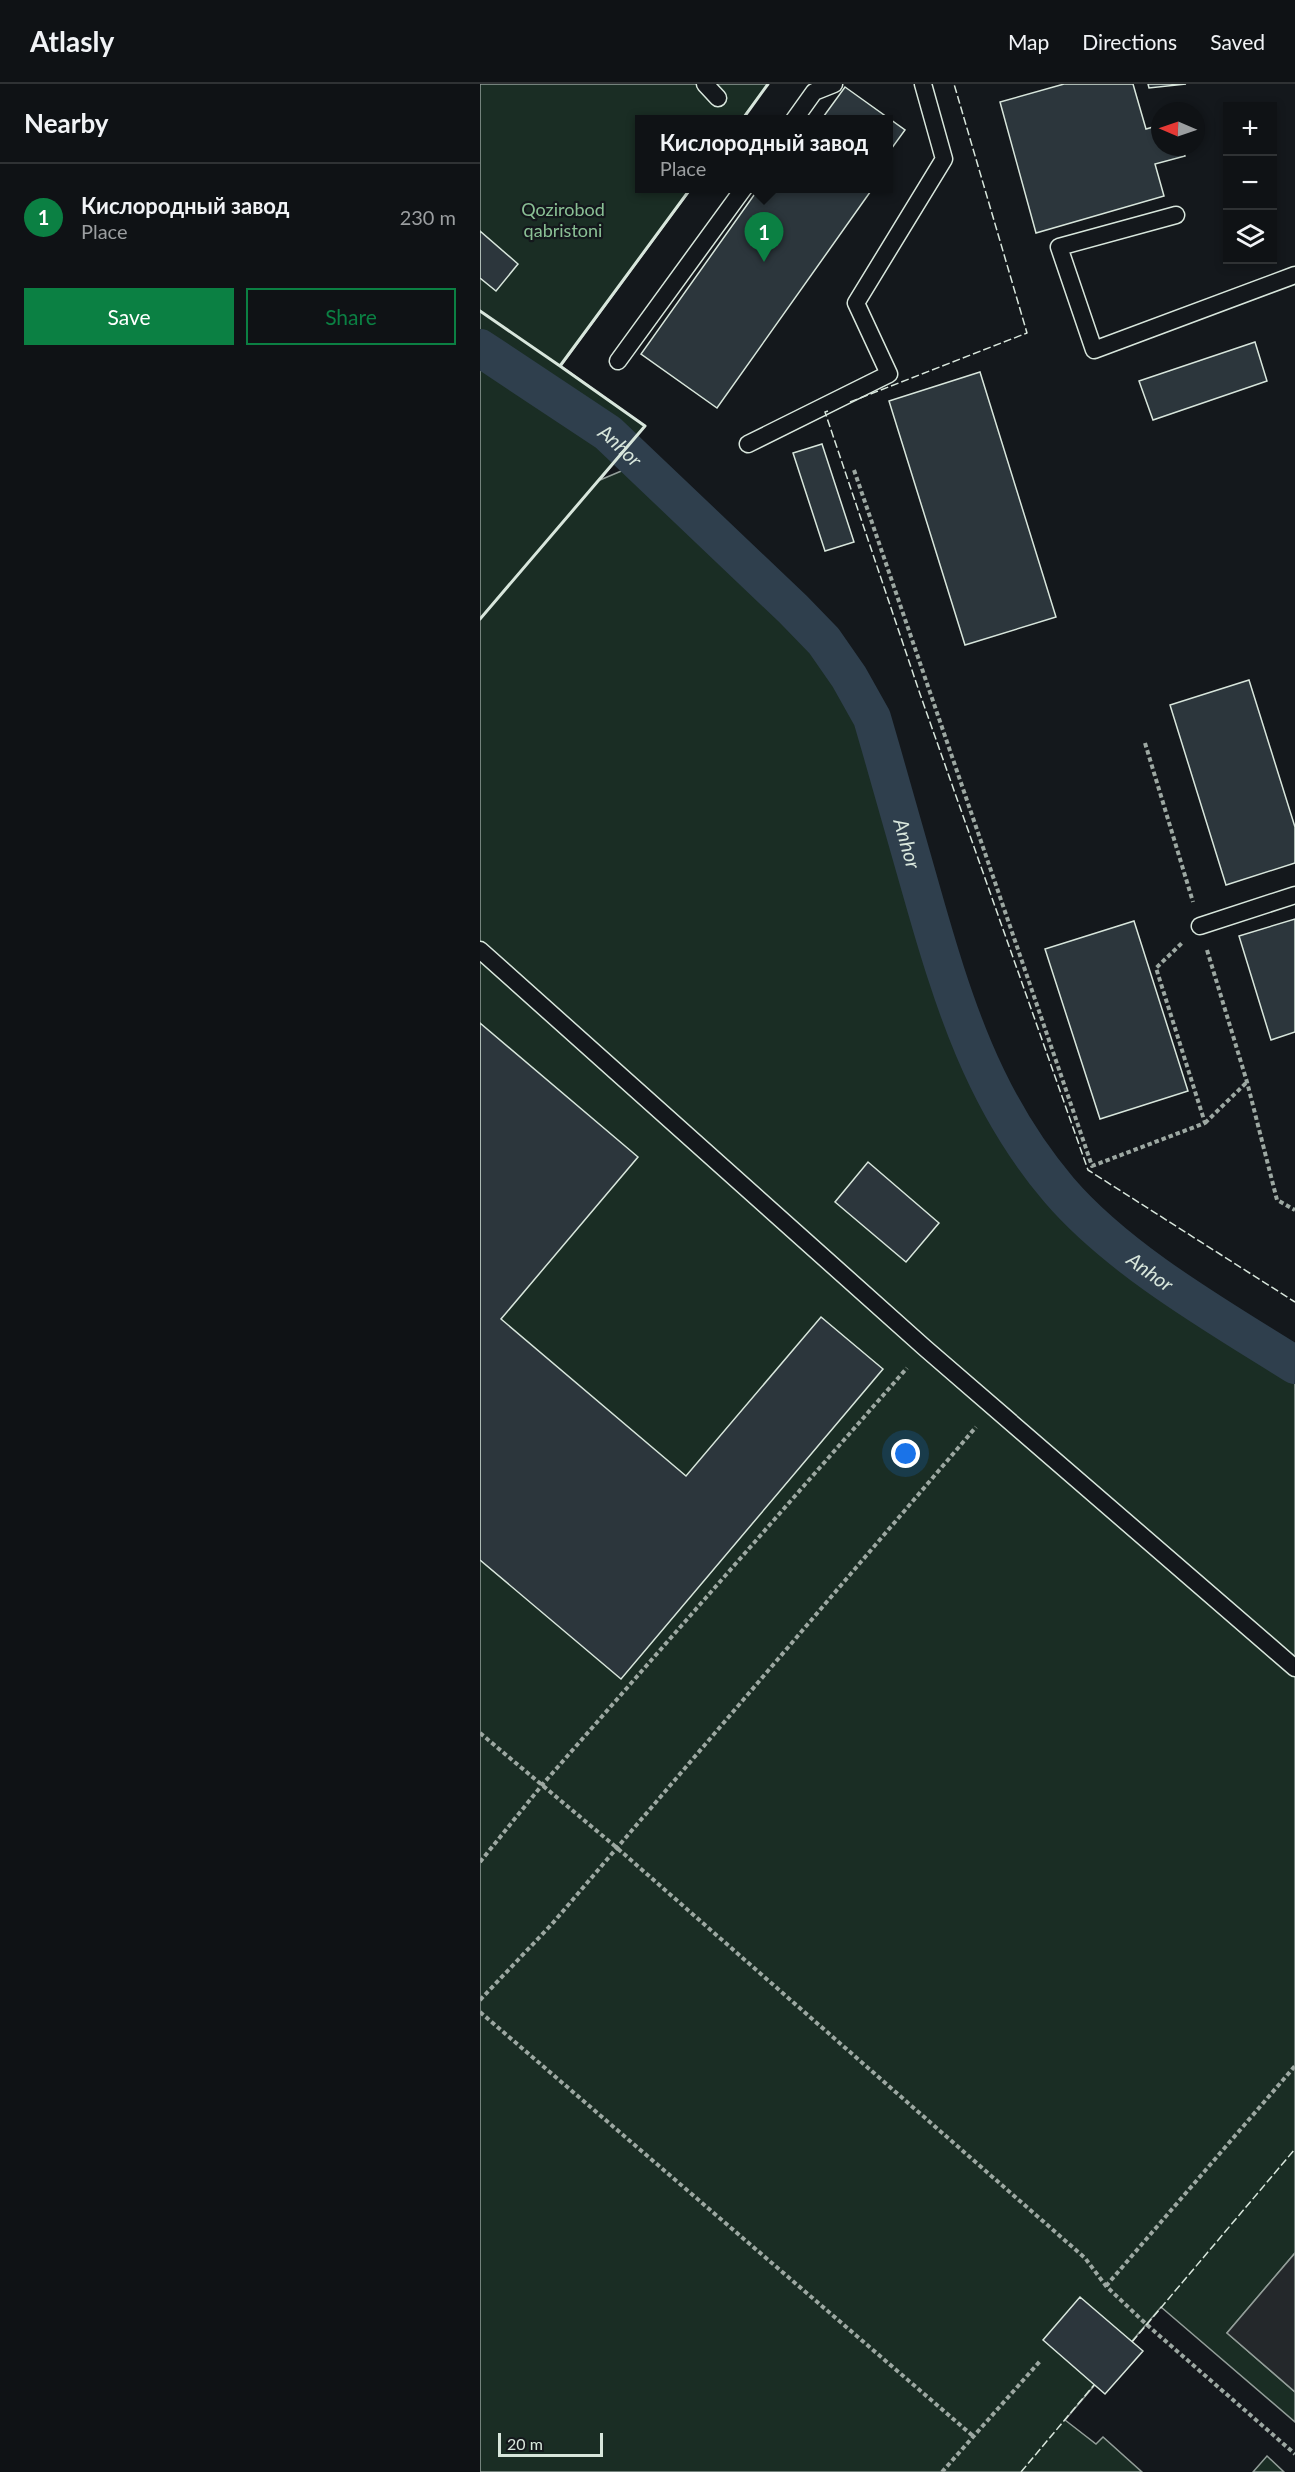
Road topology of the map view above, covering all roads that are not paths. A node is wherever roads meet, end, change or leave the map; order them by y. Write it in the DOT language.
graph roads {
  1 [pos="705,84"];
  2 [pos="834,84"];
  3 [pos="923,84"];
  4 [pos="718,98"];
  5 [pos="798,115"];
  6 [pos="741,193"];
  7 [pos="1176,214"];
  8 [pos="1295,275"];
  9 [pos="618,361"];
  10 [pos="748,444"];
  11 [pos="1295,895"];
  12 [pos="1200,926"];
  13 [pos="480,950"];
  14 [pos="1295,1668"];
  1 -- 4 [label="lane"];
  2 -- 5 [label="lane"];
  3 -- 10 [label="lane"];
  6 -- 9 [label="lane"];
  7 -- 8 [label="lane"];
  11 -- 12 [label="lane"];
  13 -- 14 [label="lane"];
}
